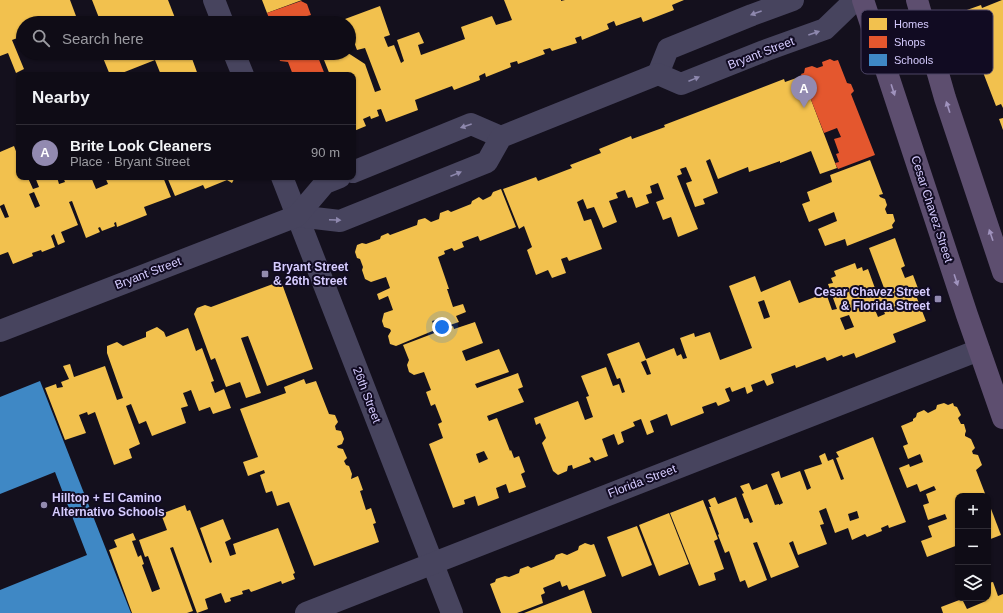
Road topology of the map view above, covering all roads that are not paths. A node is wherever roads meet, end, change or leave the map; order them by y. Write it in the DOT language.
graph roads {
  1 [pos="214,0"];
  2 [pos="793,0"];
  3 [pos="855,0"];
  4 [pos="863,0"];
  5 [pos="917,0"];
  6 [pos="866,10"];
  7 [pos="920,10"];
  8 [pos="220,16"];
  9 [pos="237,60"];
  10 [pos="242,72"];
  11 [pos="658,74"];
  12 [pos="888,74"];
  13 [pos="938,74"];
  14 [pos="502,137"];
  15 [pos="356,171"];
  16 [pos="283,180"];
  17 [pos="332,180"];
  18 [pos="296,216"];
  19 [pos="1003,272"];
  20 [pos="0,331"];
  21 [pos="979,350"];
  22 [pos="1003,418"];
  23 [pos="432,564"];
  24 [pos="306,613"];
  25 [pos="452,613"];
  1 -- 8 [label="street"];
  2 -- 11 [label="street, one-way"];
  11 -- 3 [label="street, Bryant Street, one-way"];
  4 -- 6 [label="main road, Cesar Chavez Street, one-way"];
  7 -- 5 [label="main road, one-way"];
  9 -- 10 [label="street"];
  11 -- 14 [label="street"];
  12 -- 21 [label="main road, Cesar Chavez Street, one-way"];
  19 -- 13 [label="main road, one-way"];
  14 -- 15 [label="street, one-way"];
  18 -- 14 [label="street, Bryant Street, one-way"];
  16 -- 18 [label="street, 26th Street"];
  17 -- 18 [label="street, Bryant Street"];
  18 -- 20 [label="street, Bryant Street"];
  18 -- 23 [label="street, 26th Street"];
  21 -- 22 [label="main road, Cesar Chavez Street"];
  21 -- 23 [label="street, Florida Street"];
  23 -- 24 [label="street, Florida Street"];
  23 -- 25 [label="street, 26th Street"];
}
